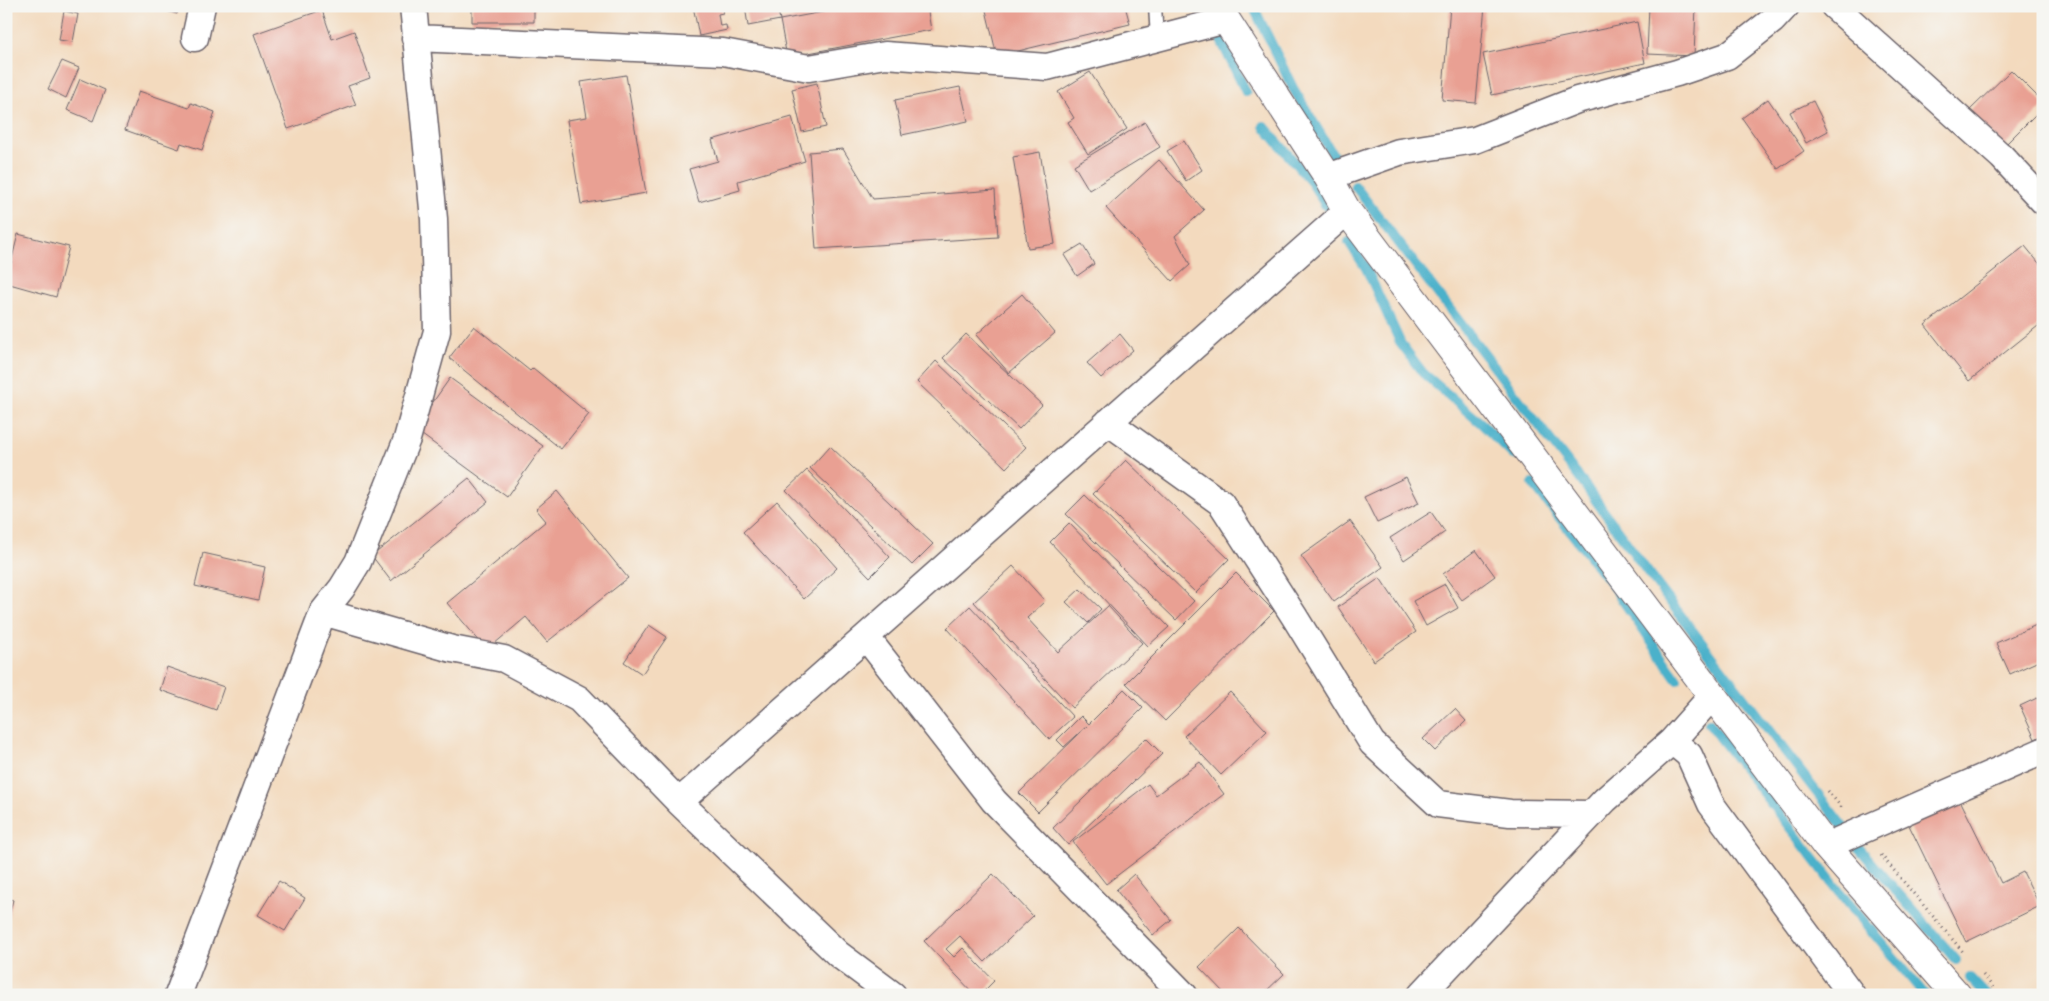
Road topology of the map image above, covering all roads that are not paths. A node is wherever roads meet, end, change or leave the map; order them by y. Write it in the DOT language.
graph roads {
  1 [pos="202,6"];
  2 [pos="413,6"];
  3 [pos="1155,6"];
  4 [pos="1786,6"];
  5 [pos="1834,6"];
  6 [pos="1221,13"];
  7 [pos="195,38"];
  8 [pos="416,38"];
  9 [pos="1157,38"];
  10 [pos="1328,177"];
  11 [pos="2043,201"];
  12 [pos="1347,211"];
  13 [pos="1108,422"];
  14 [pos="324,612"];
  15 [pos="866,637"];
  16 [pos="1713,695"];
  17 [pos="1672,741"];
  18 [pos="2043,751"];
  19 [pos="679,802"];
  20 [pos="1591,814"];
  21 [pos="1826,846"];
  22 [pos="178,995"];
  23 [pos="893,995"];
  24 [pos="1184,995"];
  25 [pos="1421,995"];
  26 [pos="1852,995"];
  27 [pos="1957,995"];
  1 -- 7 [label="street"];
  2 -- 8 [label="street"];
  3 -- 9 [label="lane"];
  4 -- 10 [label="street"];
  5 -- 11 [label="street"];
  6 -- 9 [label="street"];
  6 -- 10 [label="street"];
  8 -- 9 [label="street"];
  8 -- 14 [label="street"];
  10 -- 12 [label="street"];
  12 -- 13 [label="street"];
  12 -- 16 [label="street"];
  13 -- 15 [label="street"];
  13 -- 20 [label="street"];
  14 -- 19 [label="street"];
  14 -- 22 [label="street"];
  15 -- 19 [label="street"];
  15 -- 24 [label="street"];
  16 -- 17 [label="street"];
  16 -- 21 [label="street"];
  17 -- 20 [label="street"];
  17 -- 26 [label="street"];
  18 -- 21 [label="street"];
  19 -- 23 [label="street"];
  20 -- 25 [label="street"];
  21 -- 27 [label="street"];
}
